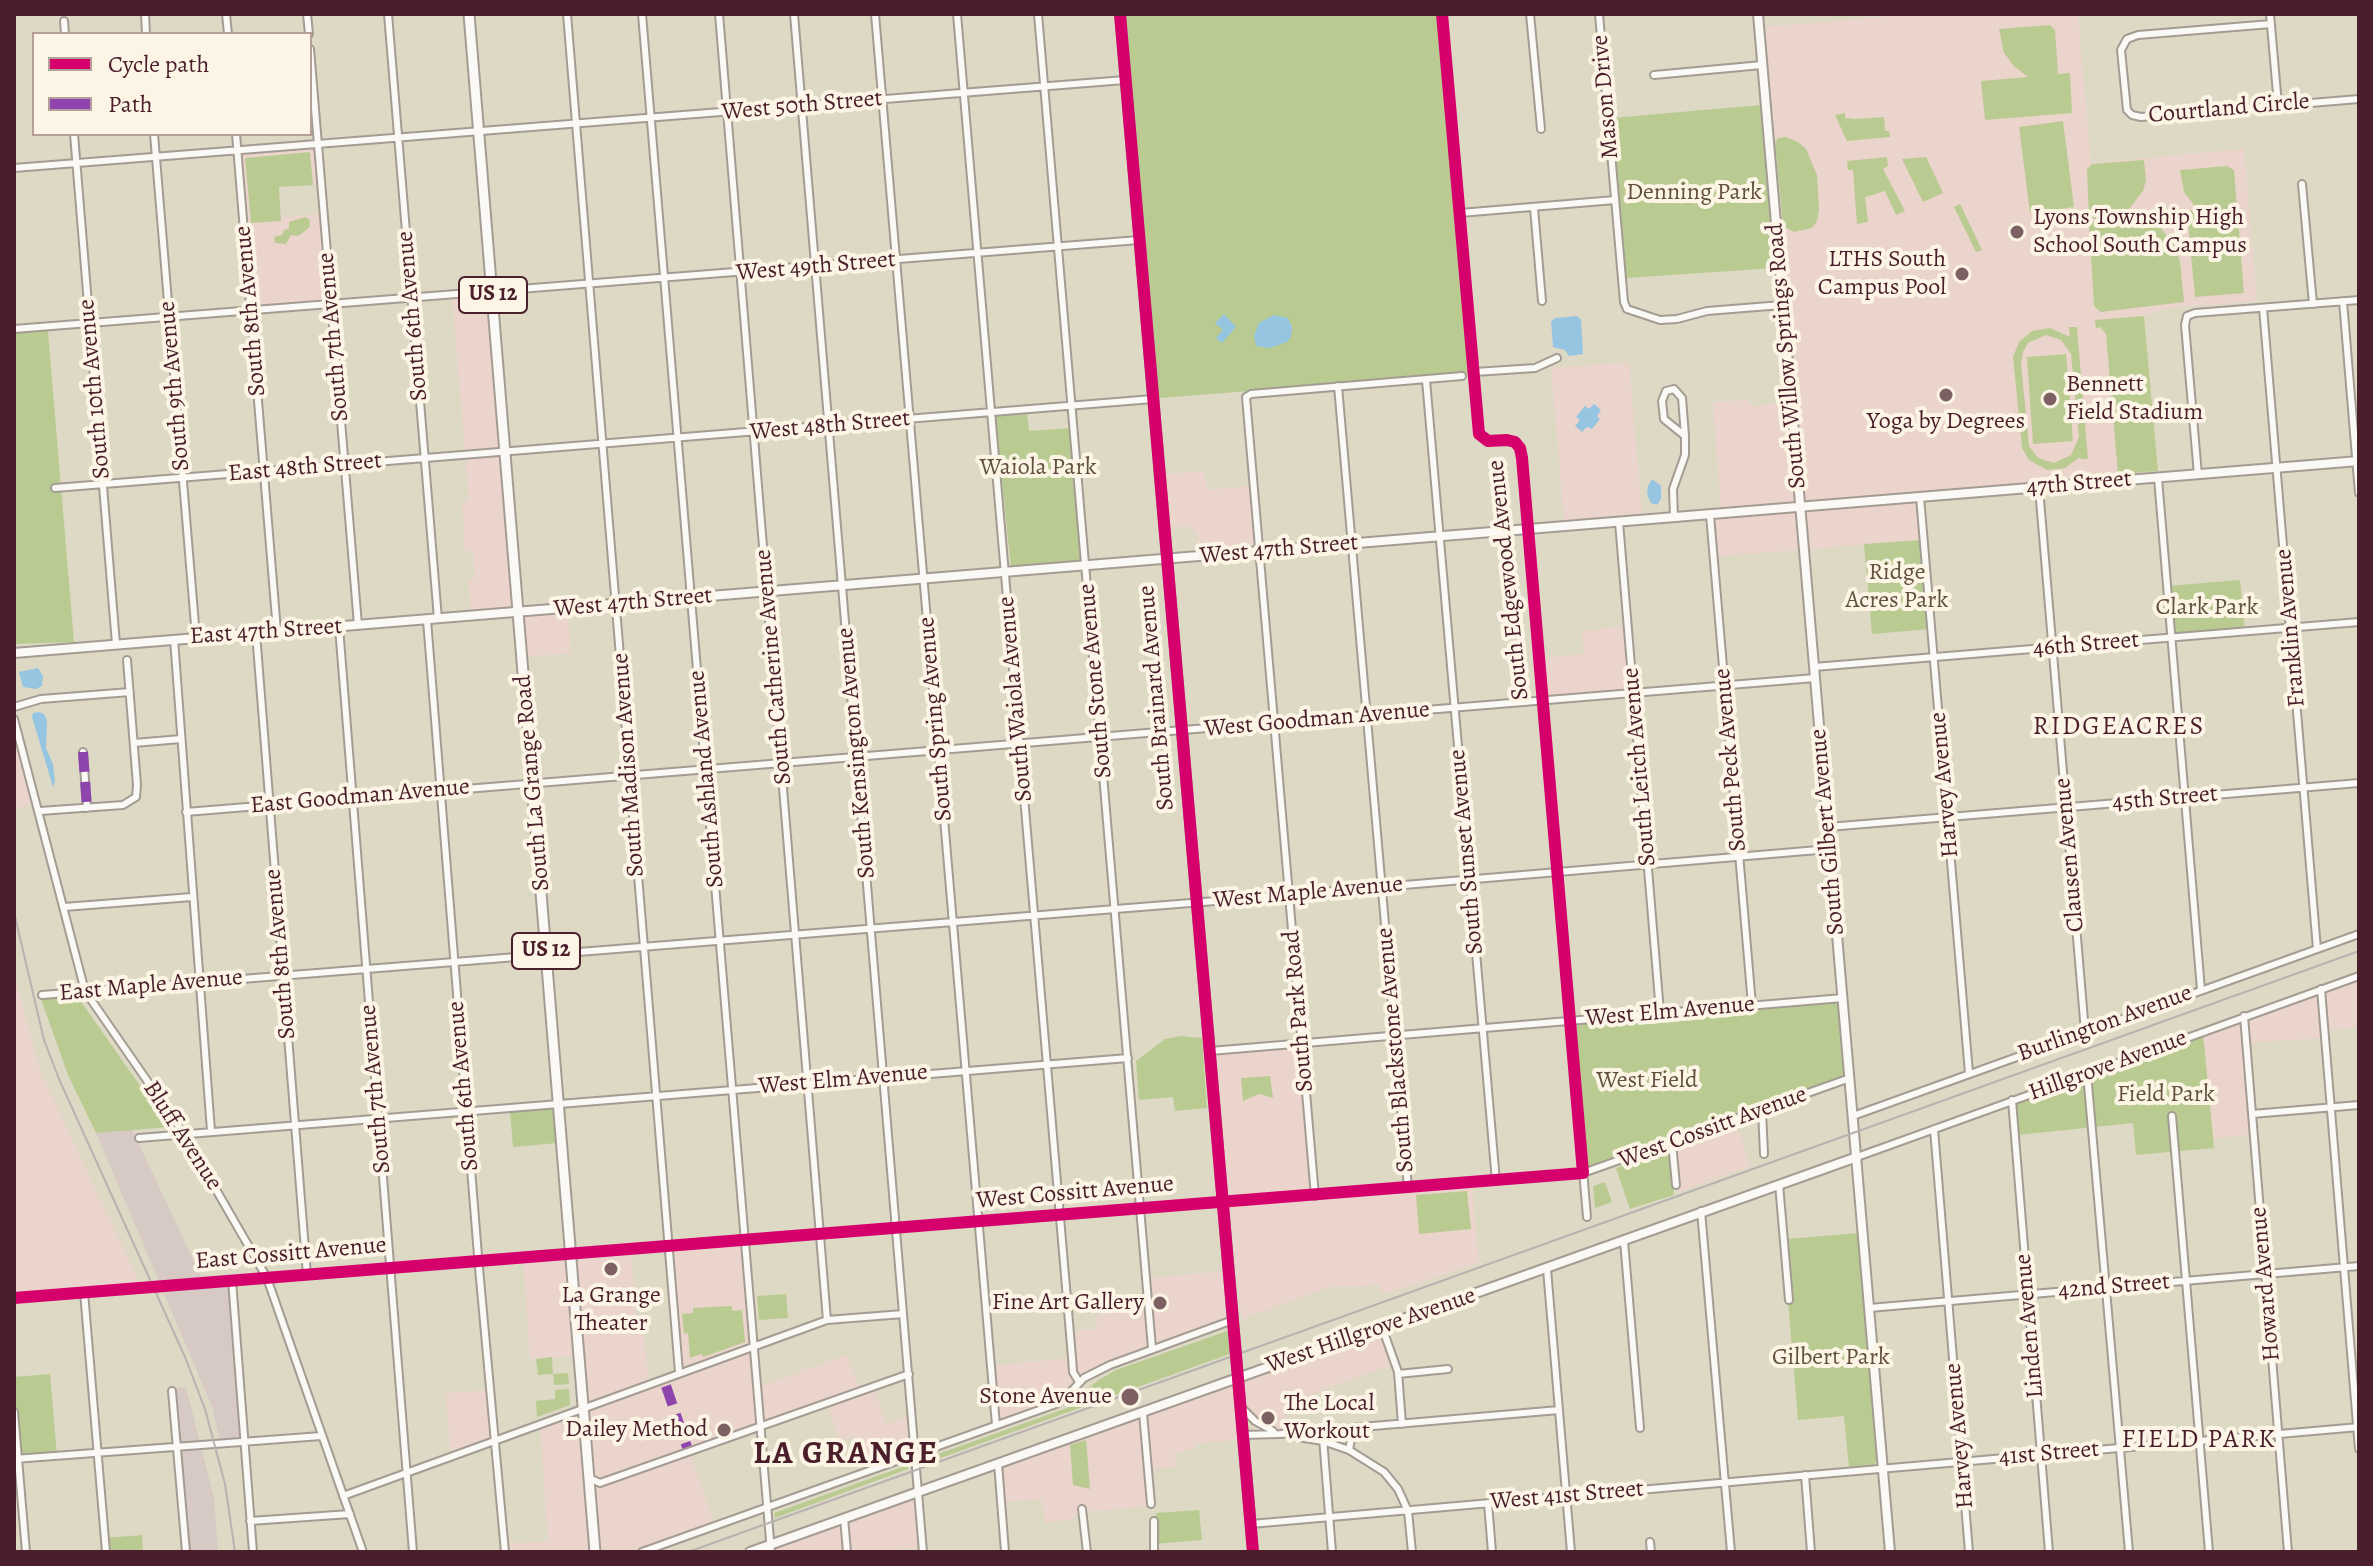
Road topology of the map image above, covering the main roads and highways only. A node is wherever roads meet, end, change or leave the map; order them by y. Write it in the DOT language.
graph roads {
  1 [pos="469,14"];
  2 [pos="595,1552"];
  1 -- 2 [label="main road, South La Grange Road / US 12"];
}
